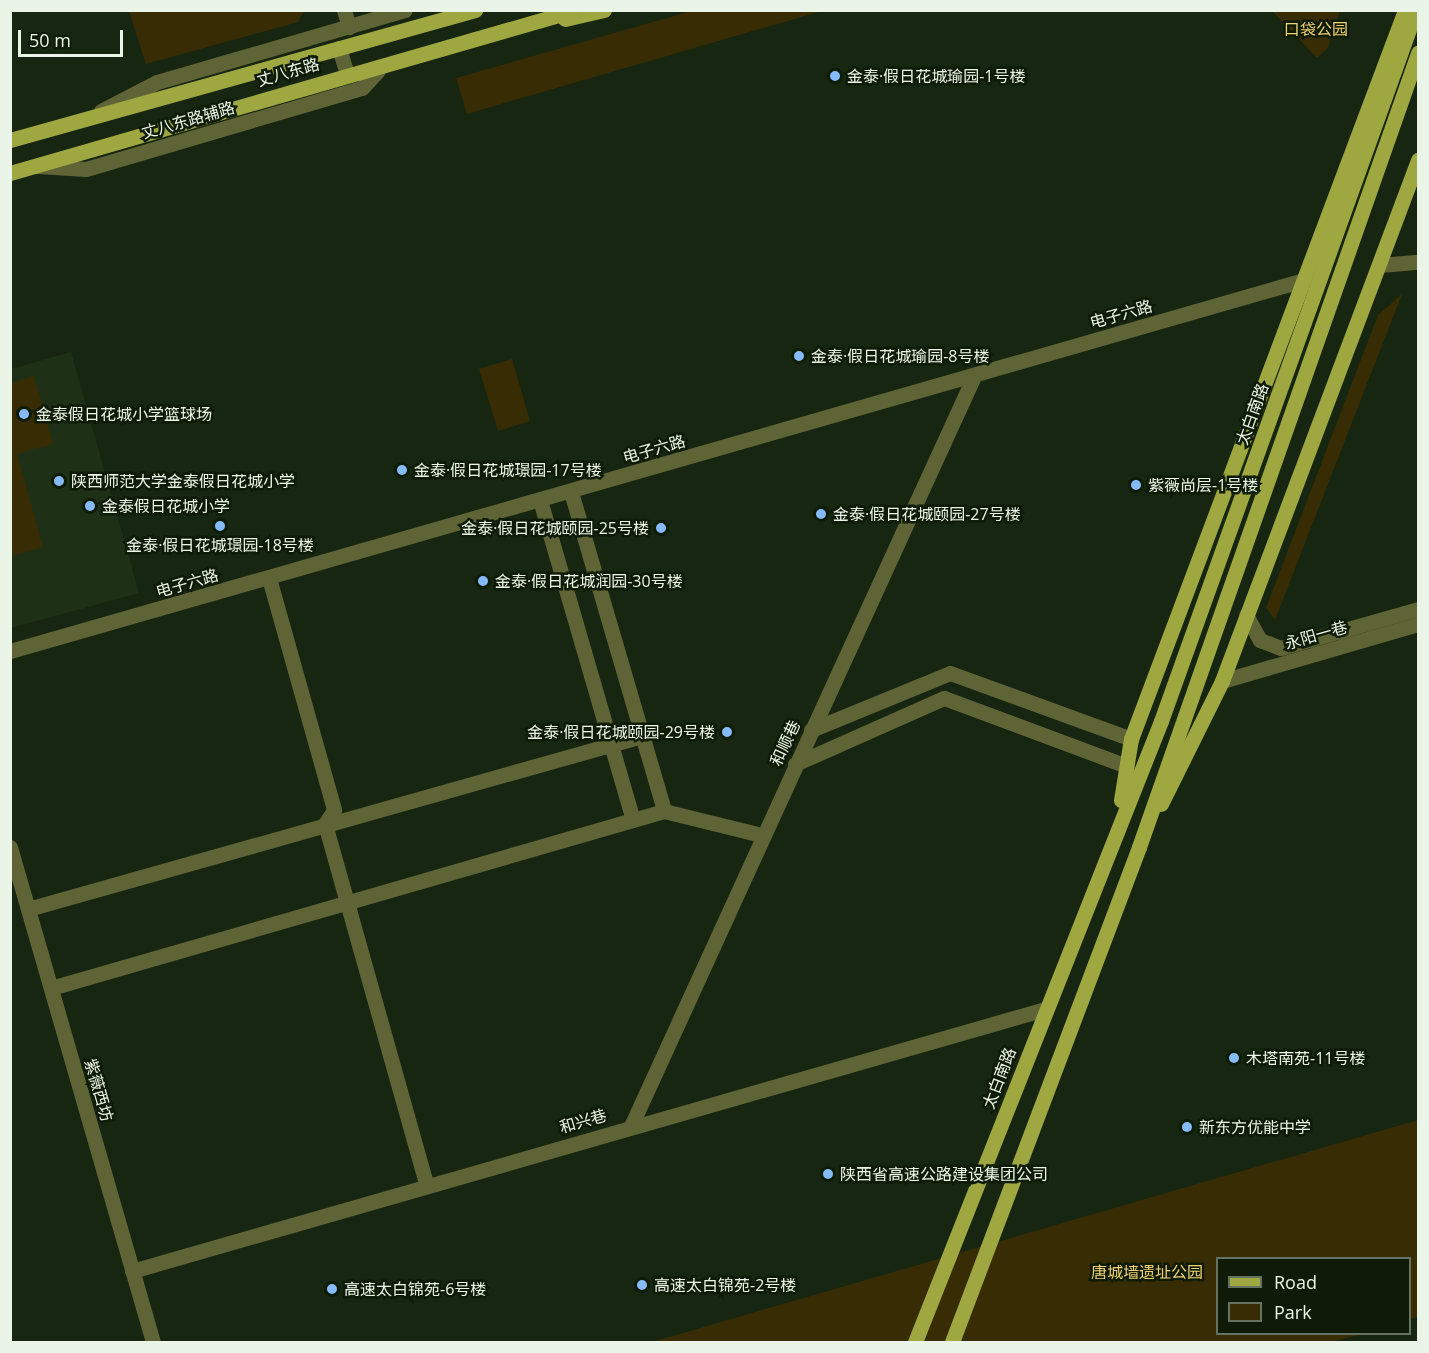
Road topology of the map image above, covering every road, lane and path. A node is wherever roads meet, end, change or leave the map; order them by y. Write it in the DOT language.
graph roads {
  1 [pos="344,10"];
  2 [pos="405,10"];
  3 [pos="475,10"];
  4 [pos="576,10"];
  5 [pos="604,10"];
  6 [pos="1405,10"];
  7 [pos="1416,10"];
  8 [pos="349,27"];
  9 [pos="533,27"];
  10 [pos="339,48"];
  11 [pos="1419,53"];
  12 [pos="378,71"];
  13 [pos="347,74"];
  14 [pos="89,117"];
  15 [pos="10,140"];
  16 [pos="1419,160"];
  17 [pos="34,166"];
  18 [pos="10,173"];
  19 [pos="1419,262"];
  20 [pos="1380,264"];
  21 [pos="1307,279"];
  22 [pos="974,376"];
  23 [pos="571,492"];
  24 [pos="540,500"];
  25 [pos="269,578"];
  26 [pos="1419,609"];
  27 [pos="1246,615"];
  28 [pos="1419,624"];
  29 [pos="10,651"];
  30 [pos="1222,681"];
  31 [pos="811,730"];
  32 [pos="642,736"];
  33 [pos="1131,740"];
  34 [pos="611,745"];
  35 [pos="795,764"];
  36 [pos="1127,766"];
  37 [pos="664,811"];
  38 [pos="633,820"];
  39 [pos="325,825"];
  40 [pos="1117,827"];
  41 [pos="762,835"];
  42 [pos="10,847"];
  43 [pos="1139,847"];
  44 [pos="346,901"];
  45 [pos="28,909"];
  46 [pos="51,988"];
  47 [pos="1045,1009"];
  48 [pos="631,1126"];
  49 [pos="426,1184"];
  50 [pos="132,1271"];
  51 [pos="153,1342"];
  52 [pos="915,1342"];
  53 [pos="952,1342"];
  1 -- 8 [label="street"];
  2 -- 8 [label="street"];
  3 -- 10 [label="main road, 丈八东路"];
  4 -- 9 [label="main road, 丈八东路"];
  5 -- 9 [label="main road"];
  6 -- 21 [label="main road, 太白南路"];
  7 -- 40 [label="main road, 太白南路"];
  8 -- 14 [label="street"];
  9 -- 12 [label="main road, 丈八东路"];
  10 -- 13 [label="street"];
  10 -- 14 [label="main road, 丈八东路"];
  11 -- 43 [label="main road"];
  12 -- 13 [label="main road, 丈八东路"];
  12 -- 17 [label="street, 丈八东路辅路"];
  13 -- 17 [label="main road, 丈八东路"];
  14 -- 15 [label="main road, 丈八东路"];
  16 -- 20 [label="main road"];
  17 -- 18 [label="main road, 丈八东路"];
  19 -- 20 [label="street"];
  20 -- 27 [label="main road"];
  21 -- 22 [label="street, 电子六路"];
  21 -- 33 [label="main road, 太白南路"];
  22 -- 23 [label="street, 电子六路"];
  22 -- 31 [label="street, 和顺巷"];
  23 -- 24 [label="street, 电子六路"];
  23 -- 32 [label="street"];
  24 -- 25 [label="street, 电子六路"];
  24 -- 34 [label="street"];
  25 -- 29 [label="street, 电子六路"];
  25 -- 39 [label="street"];
  26 -- 27 [label="street, 永阳一巷"];
  27 -- 30 [label="main road"];
  28 -- 30 [label="street, 永阳一巷"];
  30 -- 43 [label="main road"];
  31 -- 33 [label="street"];
  31 -- 35 [label="street, 和顺巷"];
  32 -- 34 [label="street"];
  32 -- 37 [label="street"];
  33 -- 36 [label="main road, 太白南路"];
  34 -- 38 [label="street"];
  34 -- 39 [label="street"];
  35 -- 36 [label="street"];
  35 -- 41 [label="street, 和顺巷"];
  36 -- 40 [label="main road, 太白南路"];
  37 -- 38 [label="street"];
  37 -- 41 [label="street"];
  38 -- 44 [label="street"];
  39 -- 44 [label="street"];
  39 -- 45 [label="street"];
  40 -- 47 [label="main road, 太白南路"];
  41 -- 48 [label="street, 和顺巷"];
  42 -- 45 [label="street, 紫薇西坊"];
  43 -- 53 [label="main road"];
  44 -- 46 [label="street"];
  44 -- 49 [label="street"];
  45 -- 46 [label="street, 紫薇西坊"];
  46 -- 50 [label="street, 紫薇西坊"];
  47 -- 48 [label="street, 和兴巷"];
  47 -- 52 [label="main road, 太白南路"];
  48 -- 49 [label="street, 和兴巷"];
  49 -- 50 [label="street, 和兴巷"];
  50 -- 51 [label="street, 紫薇西坊"];
}
